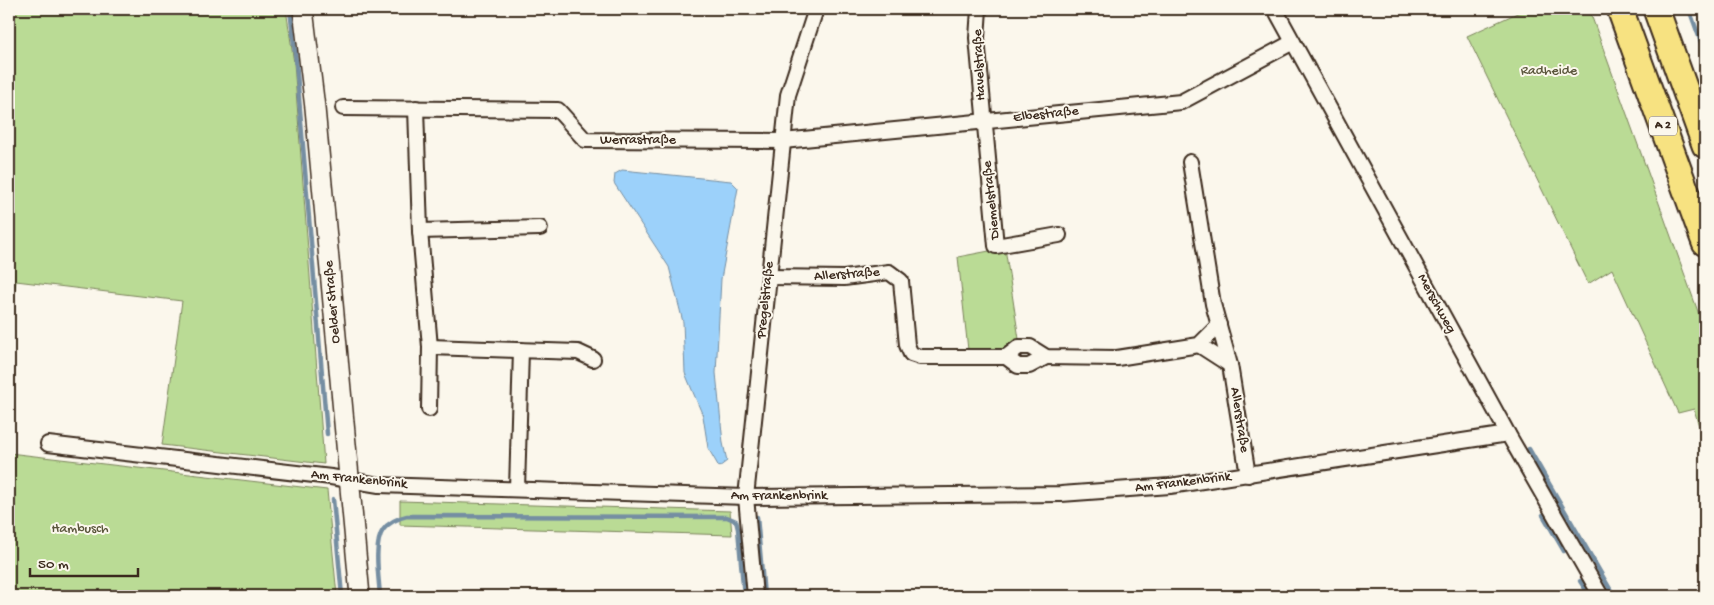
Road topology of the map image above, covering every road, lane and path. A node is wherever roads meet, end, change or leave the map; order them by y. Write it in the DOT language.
graph roads {
  1 [pos="303,9"];
  2 [pos="816,9"];
  3 [pos="979,9"];
  4 [pos="1275,9"];
  5 [pos="1620,9"];
  6 [pos="1656,9"];
  7 [pos="1293,42"];
  8 [pos="343,108"];
  9 [pos="416,108"];
  10 [pos="984,121"];
  11 [pos="783,141"];
  12 [pos="1705,145"];
  13 [pos="1190,162"];
  14 [pos="540,228"];
  15 [pos="420,231"];
  16 [pos="1059,236"];
  17 [pos="1705,243"];
  18 [pos="769,277"];
  19 [pos="1219,325"];
  20 [pos="1200,345"];
  21 [pos="430,347"];
  22 [pos="521,350"];
  23 [pos="1046,356"];
  24 [pos="1006,358"];
  25 [pos="593,359"];
  26 [pos="1230,365"];
  27 [pos="429,409"];
  28 [pos="1508,434"];
  29 [pos="48,444"];
  30 [pos="1248,475"];
  31 [pos="349,480"];
  32 [pos="517,489"];
  33 [pos="746,497"];
  34 [pos="360,596"];
  35 [pos="755,596"];
  36 [pos="1602,596"];
  1 -- 31 [label="street, Oelder Straße"];
  2 -- 11 [label="street, Pregelstraße"];
  3 -- 10 [label="street, Havelstraße"];
  4 -- 7 [label="street, Merschweg"];
  5 -- 17 [label="highway, A 2"];
  6 -- 12 [label="highway, A 2"];
  7 -- 10 [label="street, Elbestraße"];
  7 -- 28 [label="street, Merschweg"];
  8 -- 9 [label="street, Werrastraße"];
  9 -- 11 [label="street, Werrastraße"];
  9 -- 15 [label="street"];
  10 -- 11 [label="street, Elbestraße"];
  10 -- 16 [label="street, Diemelstraße"];
  11 -- 18 [label="street, Pregelstraße"];
  13 -- 19 [label="street, Allerstraße"];
  14 -- 15 [label="street"];
  15 -- 21 [label="street"];
  18 -- 24 [label="street, Allerstraße"];
  18 -- 33 [label="street, Pregelstraße"];
  19 -- 20 [label="street"];
  19 -- 26 [label="street, Allerstraße"];
  20 -- 23 [label="street, Allerstraße"];
  20 -- 26 [label="street"];
  21 -- 22 [label="street"];
  21 -- 27 [label="street"];
  22 -- 25 [label="street"];
  22 -- 32 [label="street"];
  23 -- 24 [label="street, Allerstraße"];
  23 -- 24 [label="street, Allerstraße"];
  26 -- 30 [label="street, Allerstraße"];
  28 -- 30 [label="street, Am Frankenbrink"];
  28 -- 36 [label="street, Merschweg"];
  29 -- 31 [label="street, Am Frankenbrink"];
  30 -- 33 [label="street, Am Frankenbrink"];
  31 -- 32 [label="street, Am Frankenbrink"];
  31 -- 34 [label="street, Oelder Straße"];
  32 -- 33 [label="street, Am Frankenbrink"];
  33 -- 35 [label="street, Pregelstraße"];
}
